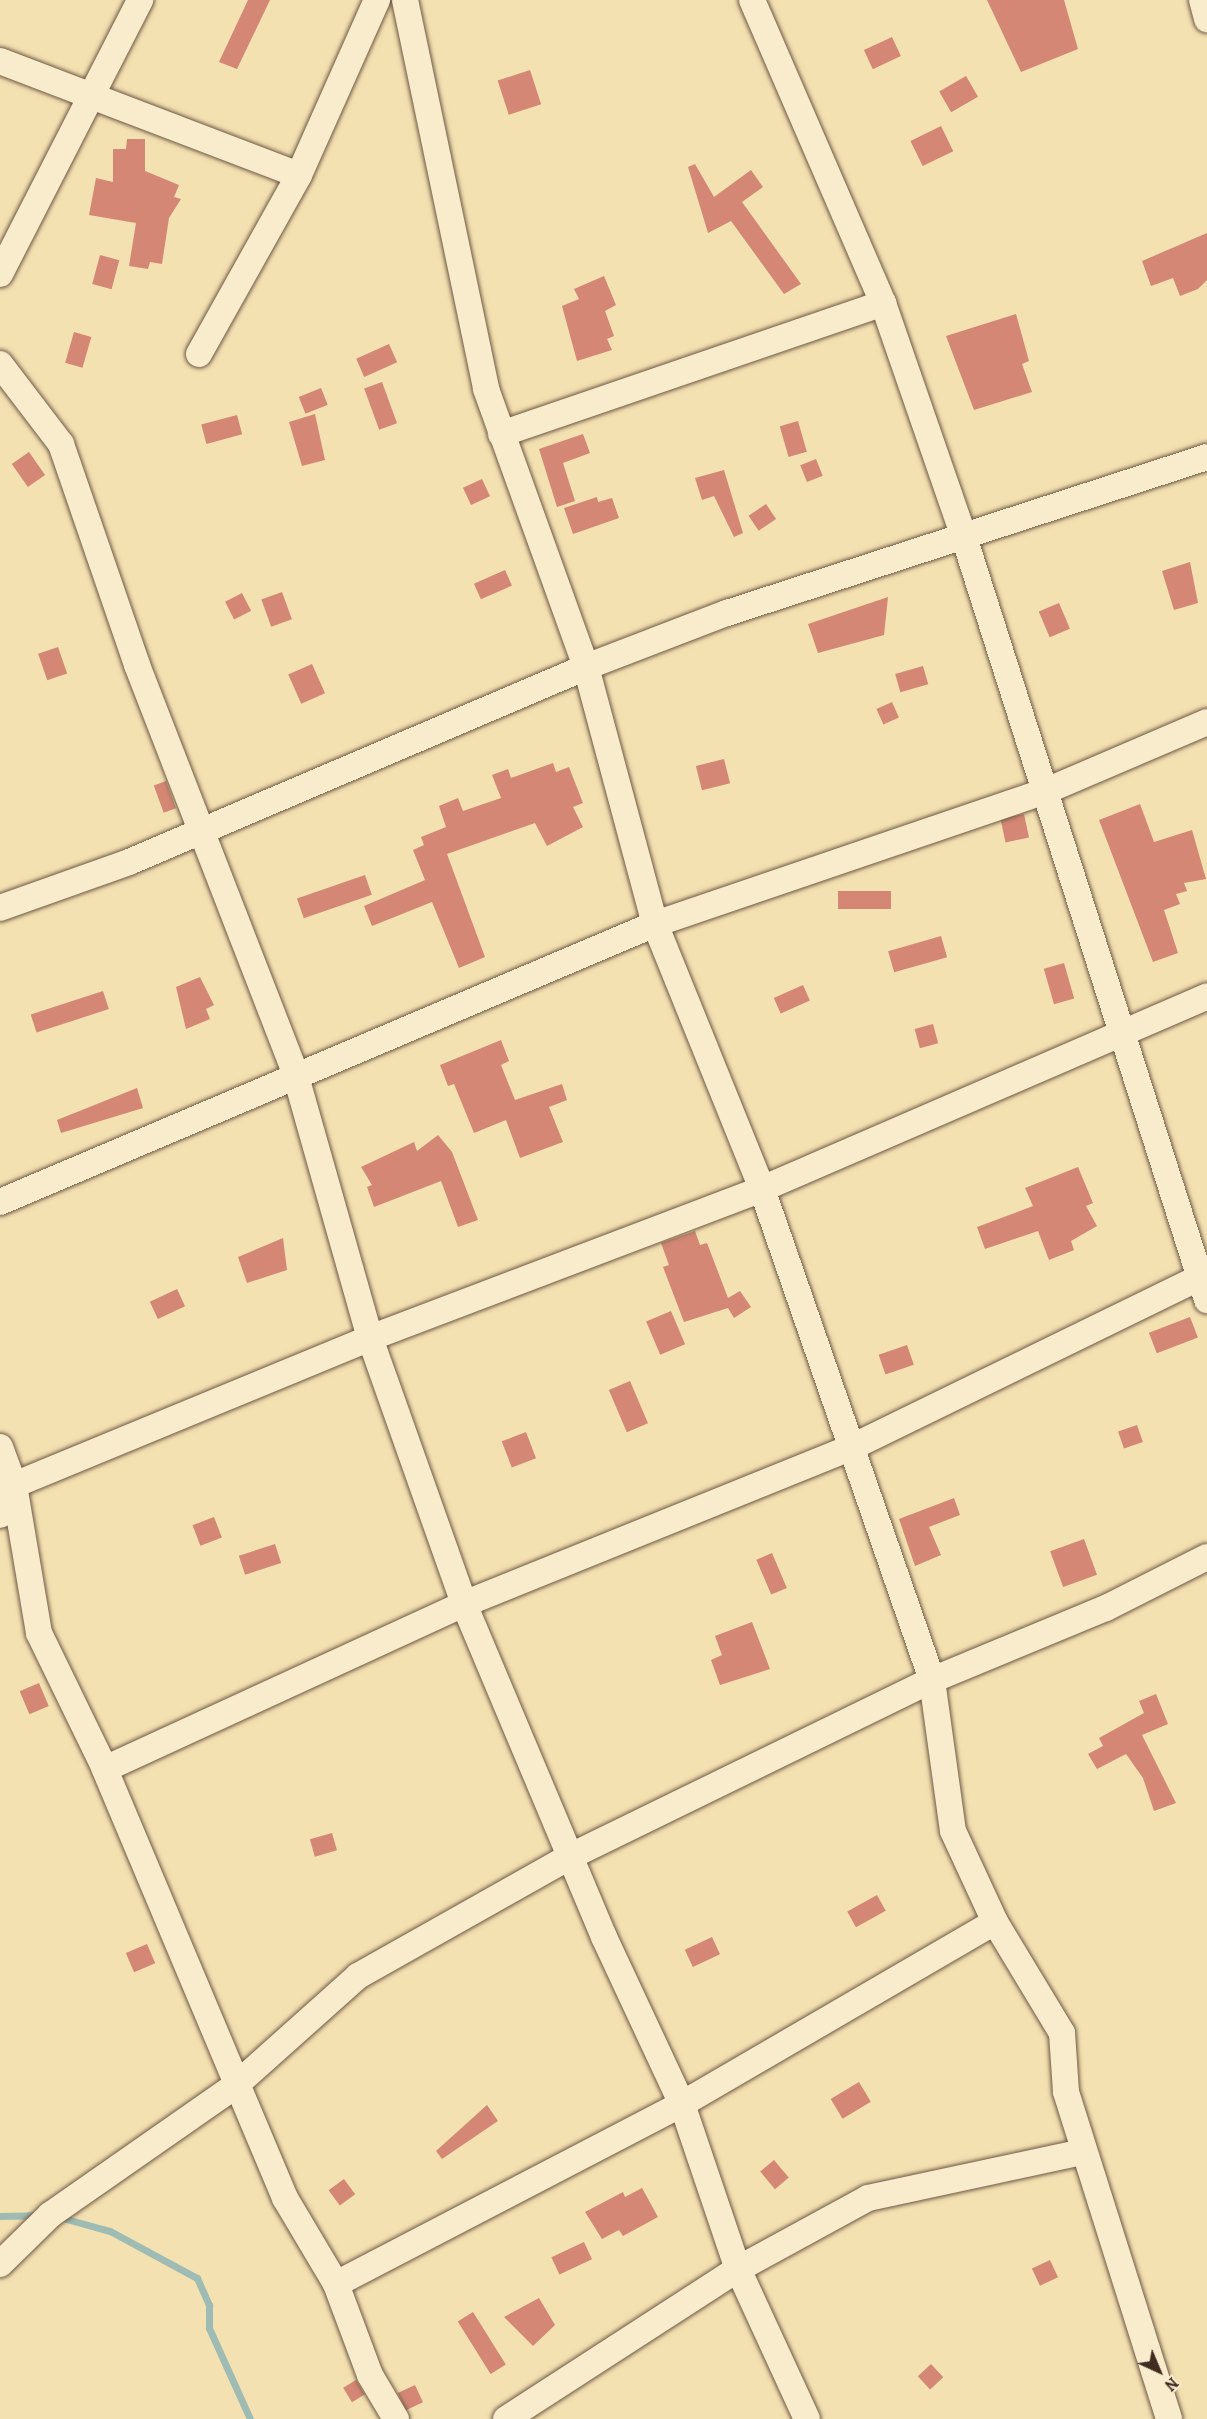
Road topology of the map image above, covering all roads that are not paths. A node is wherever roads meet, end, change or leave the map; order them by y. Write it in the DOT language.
graph roads {
  1 [pos="140,0"];
  2 [pos="377,0"];
  3 [pos="405,0"];
  4 [pos="752,0"];
  5 [pos="1202,0"];
  6 [pos="1207,19"];
  7 [pos="0,61"];
  8 [pos="93,93"];
  9 [pos="299,175"];
  10 [pos="0,274"];
  11 [pos="883,303"];
  12 [pos="199,354"];
  13 [pos="0,364"];
  14 [pos="501,434"];
  15 [pos="1207,457"];
  16 [pos="964,537"];
  17 [pos="586,667"];
  18 [pos="1207,722"];
  19 [pos="1046,791"];
  20 [pos="203,831"];
  21 [pos="0,908"];
  22 [pos="655,924"];
  23 [pos="1207,996"];
  24 [pos="1124,1029"];
  25 [pos="295,1073"];
  26 [pos="762,1190"];
  27 [pos="0,1202"];
  28 [pos="1205,1284"];
  29 [pos="370,1338"];
  30 [pos="0,1447"];
  31 [pos="848,1449"];
  32 [pos="14,1485"];
  33 [pos="0,1515"];
  34 [pos="1207,1557"];
  35 [pos="464,1604"];
  36 [pos="932,1680"];
  37 [pos="105,1769"];
  38 [pos="573,1855"];
  39 [pos="995,1922"];
  40 [pos="236,2086"];
  41 [pos="681,2104"];
  42 [pos="1083,2152"];
  43 [pos="0,2264"];
  44 [pos="738,2269"];
  45 [pos="336,2284"];
  46 [pos="396,2419"];
  47 [pos="506,2419"];
  48 [pos="807,2419"];
  49 [pos="1169,2419"];
  1 -- 8 [label="street"];
  2 -- 9 [label="street"];
  3 -- 14 [label="street"];
  4 -- 11 [label="street"];
  5 -- 6 [label="street"];
  7 -- 8 [label="street"];
  8 -- 9 [label="street"];
  8 -- 10 [label="street"];
  9 -- 12 [label="street"];
  11 -- 14 [label="street"];
  11 -- 16 [label="street"];
  13 -- 20 [label="street"];
  14 -- 17 [label="street"];
  15 -- 16 [label="street"];
  16 -- 17 [label="street"];
  16 -- 19 [label="street"];
  17 -- 20 [label="street"];
  17 -- 22 [label="street"];
  18 -- 19 [label="street"];
  19 -- 22 [label="street"];
  19 -- 24 [label="street"];
  20 -- 21 [label="street"];
  20 -- 25 [label="street"];
  22 -- 25 [label="street"];
  22 -- 26 [label="street"];
  23 -- 24 [label="street"];
  24 -- 26 [label="street"];
  24 -- 28 [label="street"];
  25 -- 27 [label="street"];
  25 -- 29 [label="street"];
  26 -- 29 [label="street"];
  26 -- 31 [label="street"];
  28 -- 31 [label="street"];
  29 -- 32 [label="street"];
  29 -- 35 [label="street"];
  30 -- 32 [label="street"];
  31 -- 35 [label="street"];
  31 -- 36 [label="street"];
  32 -- 33 [label="street"];
  32 -- 37 [label="street"];
  34 -- 36 [label="street"];
  35 -- 37 [label="street"];
  35 -- 38 [label="street"];
  36 -- 38 [label="street"];
  36 -- 39 [label="street"];
  37 -- 40 [label="street"];
  38 -- 40 [label="street"];
  38 -- 41 [label="street"];
  39 -- 41 [label="street"];
  39 -- 42 [label="street"];
  40 -- 43 [label="street"];
  40 -- 45 [label="street"];
  41 -- 44 [label="street"];
  41 -- 45 [label="street"];
  42 -- 44 [label="street"];
  42 -- 49 [label="street"];
  44 -- 47 [label="street"];
  44 -- 48 [label="street"];
  45 -- 46 [label="street"];
}
